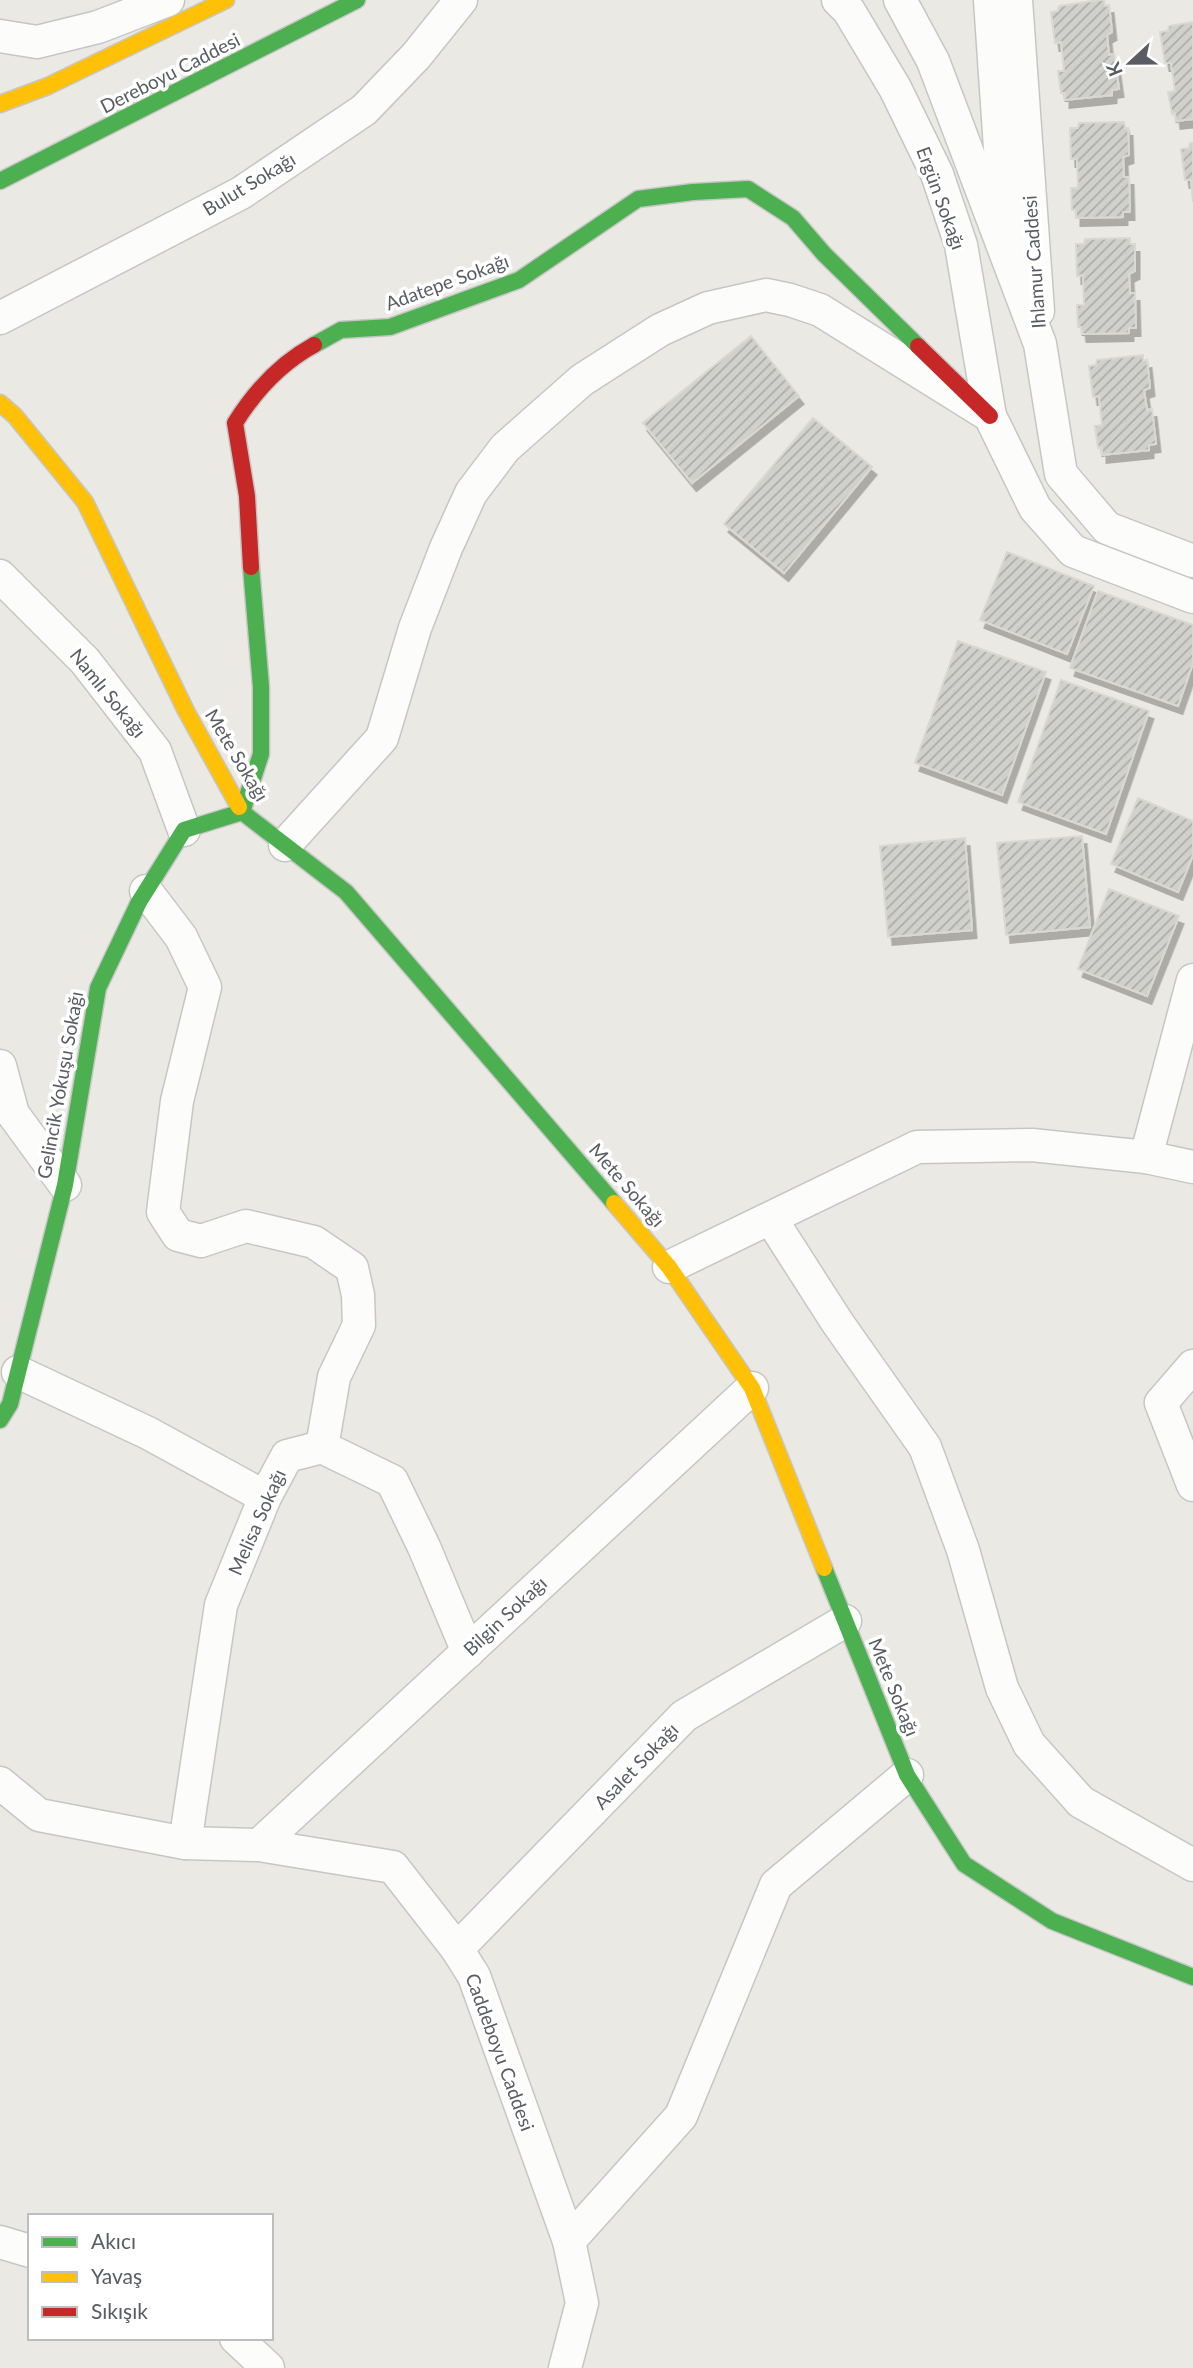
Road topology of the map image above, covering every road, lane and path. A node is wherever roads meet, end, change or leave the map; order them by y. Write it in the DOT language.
graph roads {
  1 [pos="168,0"];
  2 [pos="187,0"];
  3 [pos="226,0"];
  4 [pos="357,0"];
  5 [pos="461,0"];
  6 [pos="838,0"];
  7 [pos="900,0"];
  8 [pos="990,0"];
  9 [pos="1016,0"];
  10 [pos="333,7"];
  11 [pos="0,36"];
  12 [pos="83,70"];
  13 [pos="0,104"];
  14 [pos="0,181"];
  15 [pos="0,318"];
  16 [pos="1040,344"];
  17 [pos="0,403"];
  18 [pos="990,416"];
  19 [pos="1193,561"];
  20 [pos="0,576"];
  21 [pos="1193,597"];
  22 [pos="242,812"];
  23 [pos="184,830"];
  24 [pos="285,845"];
  25 [pos="146,891"];
  26 [pos="1193,980"];
  27 [pos="0,1066"];
  28 [pos="1146,1157"];
  29 [pos="1193,1167"];
  30 [pos="65,1185"];
  31 [pos="771,1219"];
  32 [pos="669,1267"];
  33 [pos="1193,1366"];
  34 [pos="18,1372"];
  35 [pos="752,1388"];
  36 [pos="0,1420"];
  37 [pos="322,1447"];
  38 [pos="1193,1485"];
  39 [pos="265,1497"];
  40 [pos="845,1621"];
  41 [pos="468,1651"];
  42 [pos="907,1775"];
  43 [pos="0,1783"];
  44 [pos="185,1843"];
  45 [pos="258,1845"];
  46 [pos="1193,1865"];
  47 [pos="457,1949"];
  48 [pos="1193,1977"];
  49 [pos="569,2241"];
  50 [pos="0,2242"];
  51 [pos="28,2250"];
  52 [pos="238,2340"];
  53 [pos="268,2368"];
  54 [pos="565,2368"];
  1 -- 11 [label="street"];
  2 -- 12 [label="main road"];
  3 -- 12 [label="main road, Dereboyu Caddesi"];
  4 -- 10 [label="main road, Dereboyu Caddesi"];
  5 -- 15 [label="street, Bulut Sokağı"];
  6 -- 18 [label="street, Ergün Sokağı"];
  7 -- 16 [label="street"];
  8 -- 16 [label="street, Ihlamur Caddesi"];
  9 -- 16 [label="street, Ihlamur Caddesi"];
  10 -- 14 [label="main road, Dereboyu Caddesi"];
  12 -- 13 [label="main road, Dereboyu Caddesi"];
  16 -- 19 [label="street"];
  17 -- 22 [label="main road, Mete Sokağı"];
  18 -- 21 [label="street, Ergün Sokağı"];
  18 -- 22 [label="main road, Adatepe Sokağı"];
  18 -- 24 [label="street"];
  20 -- 23 [label="street, Namlı Sokağı"];
  22 -- 23 [label="main road"];
  22 -- 24 [label="main road, Mete Sokağı"];
  23 -- 25 [label="main road, Gelincik Yokuşu Sokağı"];
  24 -- 32 [label="main road, Mete Sokağı"];
  25 -- 30 [label="main road, Gelincik Yokuşu Sokağı"];
  25 -- 37 [label="street"];
  26 -- 28 [label="street"];
  27 -- 30 [label="street"];
  28 -- 29 [label="street"];
  28 -- 31 [label="street"];
  30 -- 34 [label="main road, Gelincik Yokuşu Sokağı"];
  31 -- 32 [label="street"];
  31 -- 46 [label="street"];
  32 -- 35 [label="main road, Mete Sokağı"];
  33 -- 38 [label="street"];
  34 -- 36 [label="main road, Gelincik Yokuşu Sokağı"];
  34 -- 39 [label="street"];
  35 -- 40 [label="main road, Mete Sokağı"];
  35 -- 41 [label="street, Bilgin Sokağı"];
  37 -- 39 [label="street, Melisa Sokağı"];
  37 -- 41 [label="street"];
  39 -- 44 [label="street, Melisa Sokağı"];
  40 -- 42 [label="main road, Mete Sokağı"];
  40 -- 47 [label="street, Asalet Sokağı"];
  41 -- 45 [label="street, Bilgin Sokağı"];
  42 -- 48 [label="main road, Mete Sokağı"];
  42 -- 49 [label="street"];
  43 -- 44 [label="street, Caddeboyu Caddesi"];
  44 -- 45 [label="street, Caddeboyu Caddesi"];
  45 -- 47 [label="street, Caddeboyu Caddesi"];
  47 -- 49 [label="street, Caddeboyu Caddesi"];
  49 -- 54 [label="street, Caddeboyu Caddesi"];
  50 -- 51 [label="street"];
  52 -- 53 [label="street"];
}
